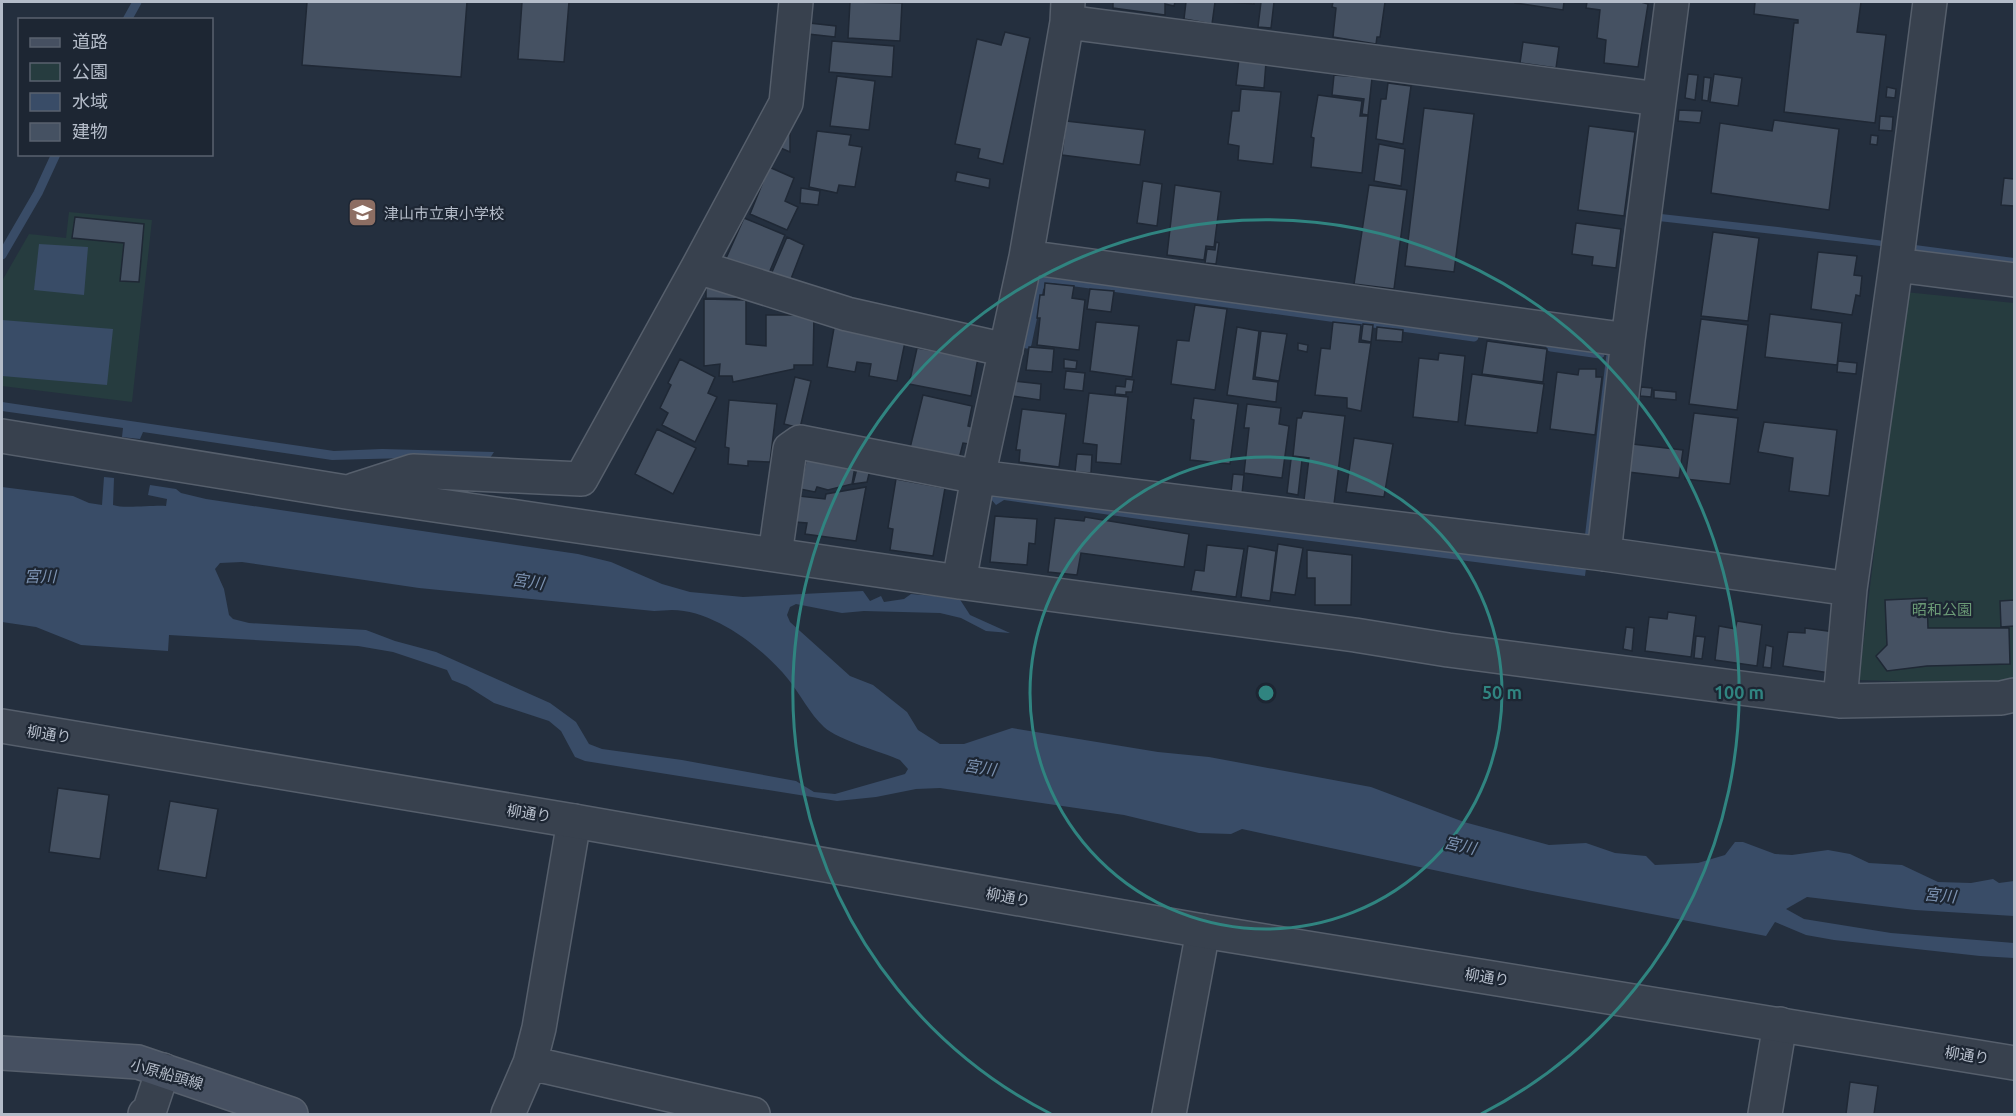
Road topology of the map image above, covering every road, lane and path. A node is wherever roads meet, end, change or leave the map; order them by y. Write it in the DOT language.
graph roads {
  1 [pos="796,2"];
  2 [pos="1672,2"];
  3 [pos="1930,2"];
  4 [pos="1067,12"];
  5 [pos="1659,99"];
  6 [pos="1026,257"];
  7 [pos="1896,265"];
  8 [pos="698,267"];
  9 [pos="2014,280"];
  10 [pos="1628,340"];
  11 [pos="1006,350"];
  12 [pos="2,436"];
  13 [pos="978,477"];
  14 [pos="346,492"];
  15 [pos="1604,554"];
  16 [pos="775,555"];
  17 [pos="959,582"];
  18 [pos="1850,589"];
  19 [pos="2014,694"];
  20 [pos="1840,701"];
  21 [pos="2,726"];
  22 [pos="574,821"];
  23 [pos="1203,932"];
  24 [pos="1780,1024"];
  25 [pos="2,1053"];
  26 [pos="530,1063"];
  27 [pos="2014,1063"];
  28 [pos="163,1070"];
  29 [pos="714,1110"];
  30 [pos="145,1114"];
  31 [pos="291,1114"];
  32 [pos="508,1114"];
  33 [pos="753,1114"];
  34 [pos="1168,1114"];
  35 [pos="1765,1114"];
  1 -- 8 [label="street"];
  2 -- 5 [label="street"];
  3 -- 7 [label="street"];
  4 -- 5 [label="street"];
  4 -- 6 [label="street"];
  5 -- 10 [label="street"];
  6 -- 10 [label="street"];
  6 -- 11 [label="street"];
  7 -- 9 [label="street"];
  7 -- 18 [label="street"];
  8 -- 11 [label="street"];
  8 -- 14 [label="street"];
  10 -- 15 [label="street"];
  11 -- 13 [label="street"];
  12 -- 14 [label="street"];
  13 -- 15 [label="street"];
  13 -- 16 [label="street"];
  13 -- 17 [label="street"];
  14 -- 16 [label="street"];
  15 -- 18 [label="street"];
  16 -- 17 [label="street"];
  17 -- 20 [label="street"];
  18 -- 20 [label="street"];
  19 -- 20 [label="street"];
  21 -- 22 [label="street, 柳通り"];
  22 -- 23 [label="street, 柳通り"];
  22 -- 26 [label="street"];
  23 -- 24 [label="street, 柳通り"];
  23 -- 34 [label="street"];
  24 -- 27 [label="street, 柳通り"];
  24 -- 35 [label="street"];
  25 -- 28 [label="main road, 小原船頭線"];
  26 -- 29 [label="street"];
  26 -- 32 [label="street"];
  28 -- 30 [label="street"];
  28 -- 31 [label="main road, 小原船頭線"];
  29 -- 33 [label="street"];
}
